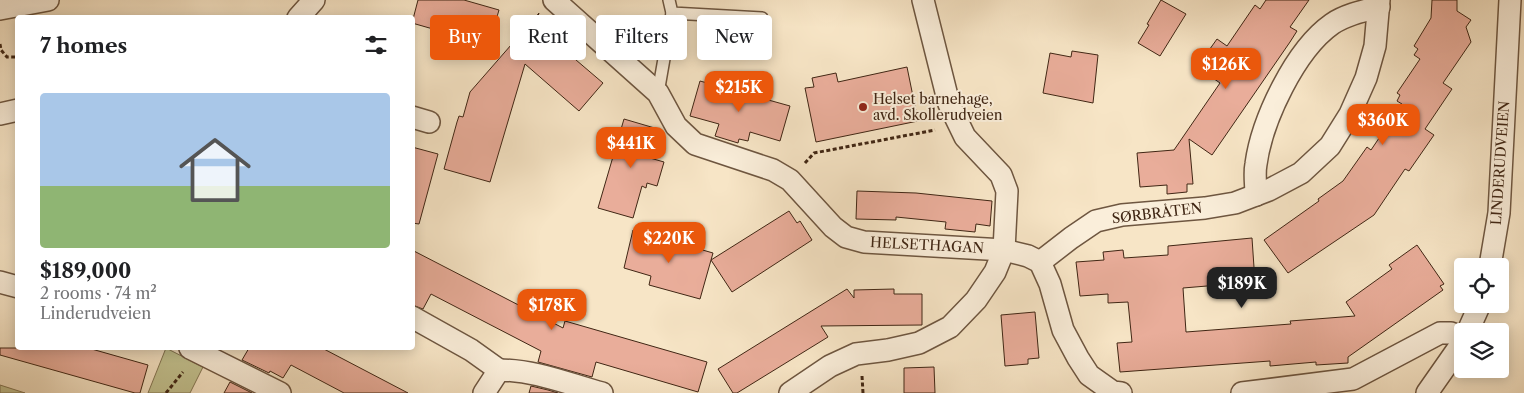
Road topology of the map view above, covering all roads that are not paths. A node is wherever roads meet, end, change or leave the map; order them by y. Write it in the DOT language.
graph roads {
  1 [pos="48,0"];
  2 [pos="314,0"];
  3 [pos="554,0"];
  4 [pos="669,0"];
  5 [pos="923,0"];
  6 [pos="1510,0"];
  7 [pos="1379,4"];
  8 [pos="0,9"];
  9 [pos="672,13"];
  10 [pos="301,15"];
  11 [pos="708,15"];
  12 [pos="658,93"];
  13 [pos="15,111"];
  14 [pos="0,114"];
  15 [pos="1256,195"];
  16 [pos="1004,250"];
  17 [pos="1491,258"];
  18 [pos="1040,262"];
  19 [pos="0,282"];
  20 [pos="15,286"];
  21 [pos="415,319"];
  22 [pos="1454,334"];
  23 [pos="194,350"];
  24 [pos="1454,354"];
  25 [pos="499,370"];
  26 [pos="280,393"];
  27 [pos="484,393"];
  28 [pos="602,393"];
  29 [pos="790,393"];
  30 [pos="1121,393"];
  31 [pos="1242,393"];
  32 [pos="1427,393"];
  1 -- 8 [label="street"];
  2 -- 10 [label="street"];
  3 -- 12 [label="street, HELSETHAGAN"];
  4 -- 9 [label="lane"];
  5 -- 16 [label="street"];
  6 -- 17 [label="street, LINDERUDVEIEN"];
  7 -- 15 [label="street, SØRBRÅTEN"];
  7 -- 15 [label="street, SØRBRÅTEN"];
  9 -- 11 [label="lane"];
  9 -- 12 [label="lane"];
  12 -- 16 [label="street, HELSETHAGAN"];
  13 -- 14 [label="street"];
  15 -- 18 [label="street, SØRBRÅTEN"];
  16 -- 18 [label="street"];
  16 -- 29 [label="street"];
  18 -- 30 [label="street"];
  19 -- 20 [label="street"];
  21 -- 25 [label="street"];
  22 -- 31 [label="street"];
  23 -- 26 [label="street"];
  24 -- 32 [label="street"];
  25 -- 27 [label="street"];
  25 -- 28 [label="street"];
}
